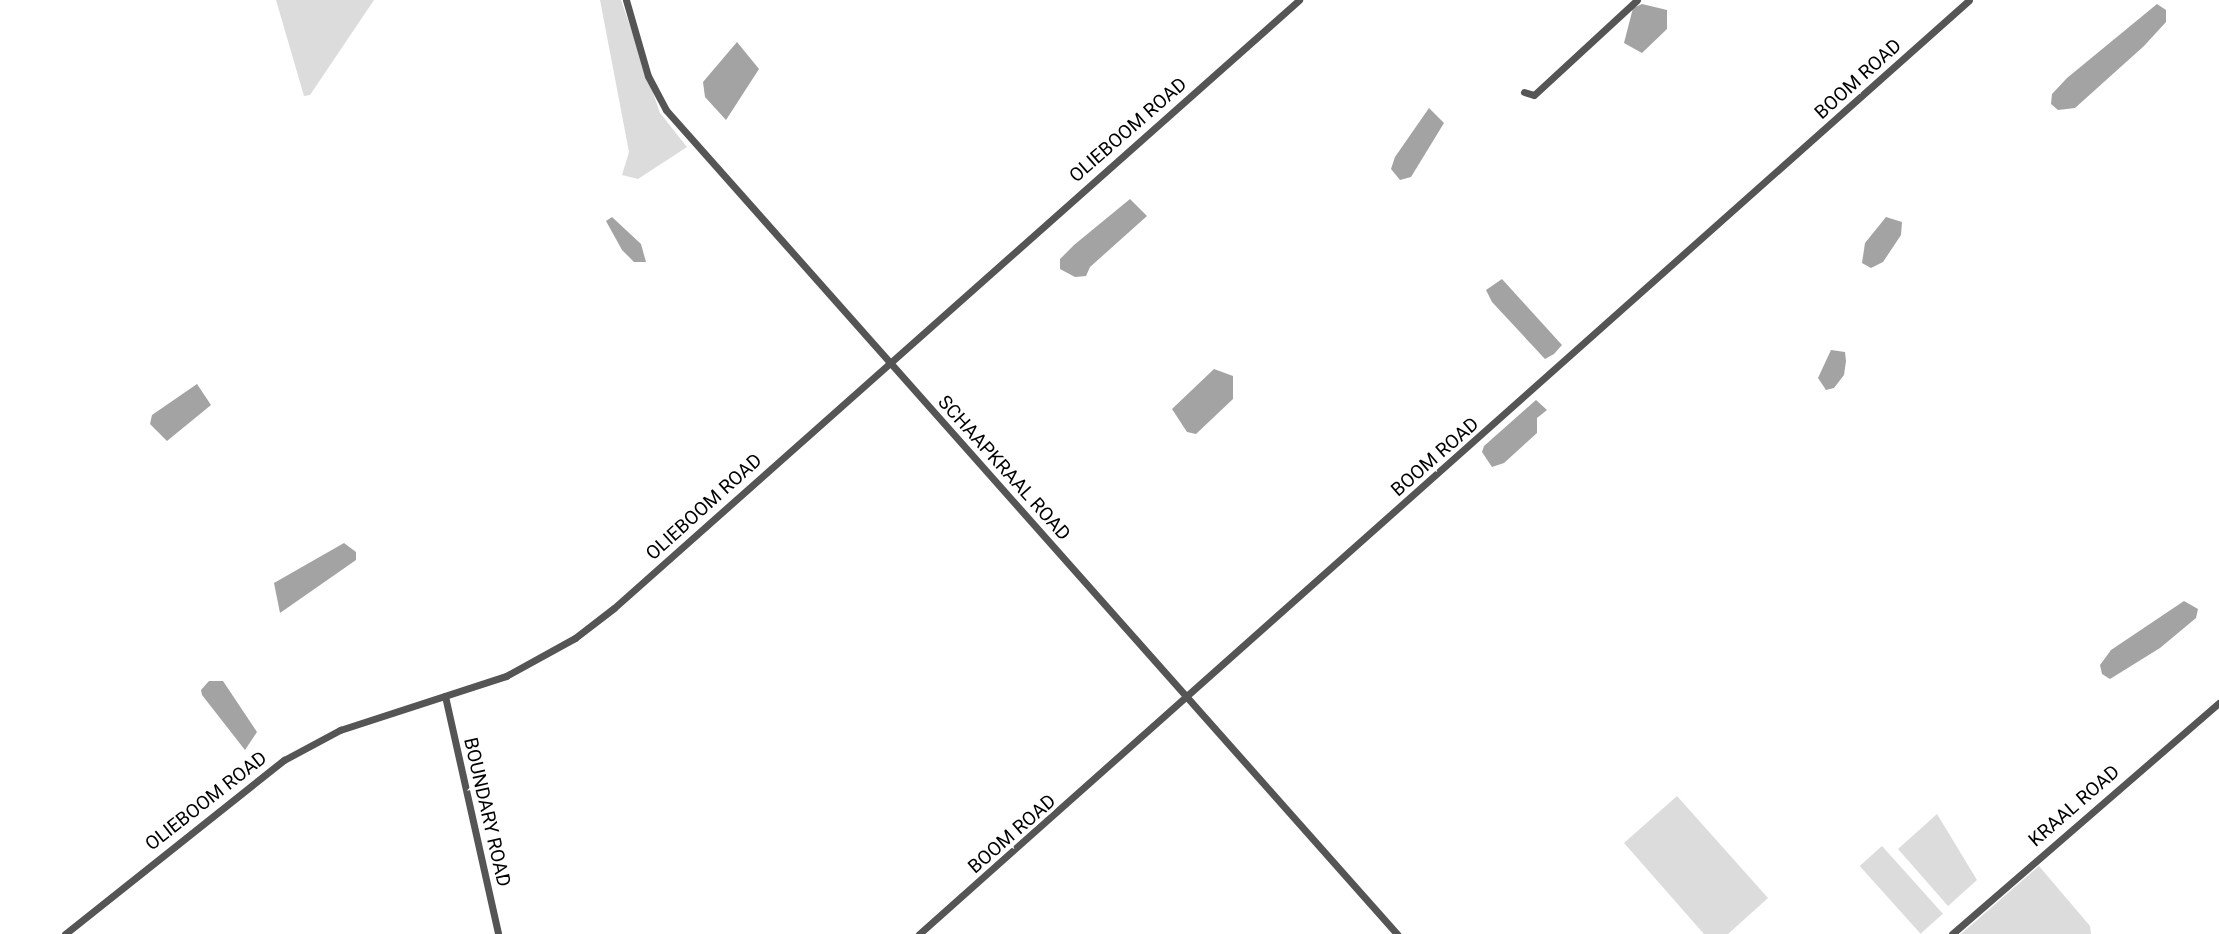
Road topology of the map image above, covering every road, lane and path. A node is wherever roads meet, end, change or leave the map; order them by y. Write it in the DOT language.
graph roads {
  1 [pos="626,0"];
  2 [pos="1299,0"];
  3 [pos="1637,0"];
  4 [pos="1969,0"];
  5 [pos="1524,92"];
  6 [pos="890,362"];
  7 [pos="445,696"];
  8 [pos="1187,697"];
  9 [pos="2219,704"];
  10 [pos="65,934"];
  11 [pos="498,934"];
  12 [pos="919,934"];
  13 [pos="1397,934"];
  14 [pos="1952,934"];
  1 -- 6 [label="street, SCHAAPKRAAL ROAD"];
  2 -- 6 [label="street, OLIEBOOM ROAD"];
  3 -- 5 [label="street"];
  4 -- 8 [label="street, BOOM ROAD"];
  6 -- 7 [label="street, OLIEBOOM ROAD"];
  6 -- 8 [label="street, SCHAAPKRAAL ROAD"];
  7 -- 10 [label="street, OLIEBOOM ROAD"];
  7 -- 11 [label="street, BOUNDARY ROAD"];
  8 -- 12 [label="street, BOOM ROAD"];
  8 -- 13 [label="street, SCHAAPKRAAL ROAD"];
  9 -- 14 [label="street, KRAAL ROAD"];
}
